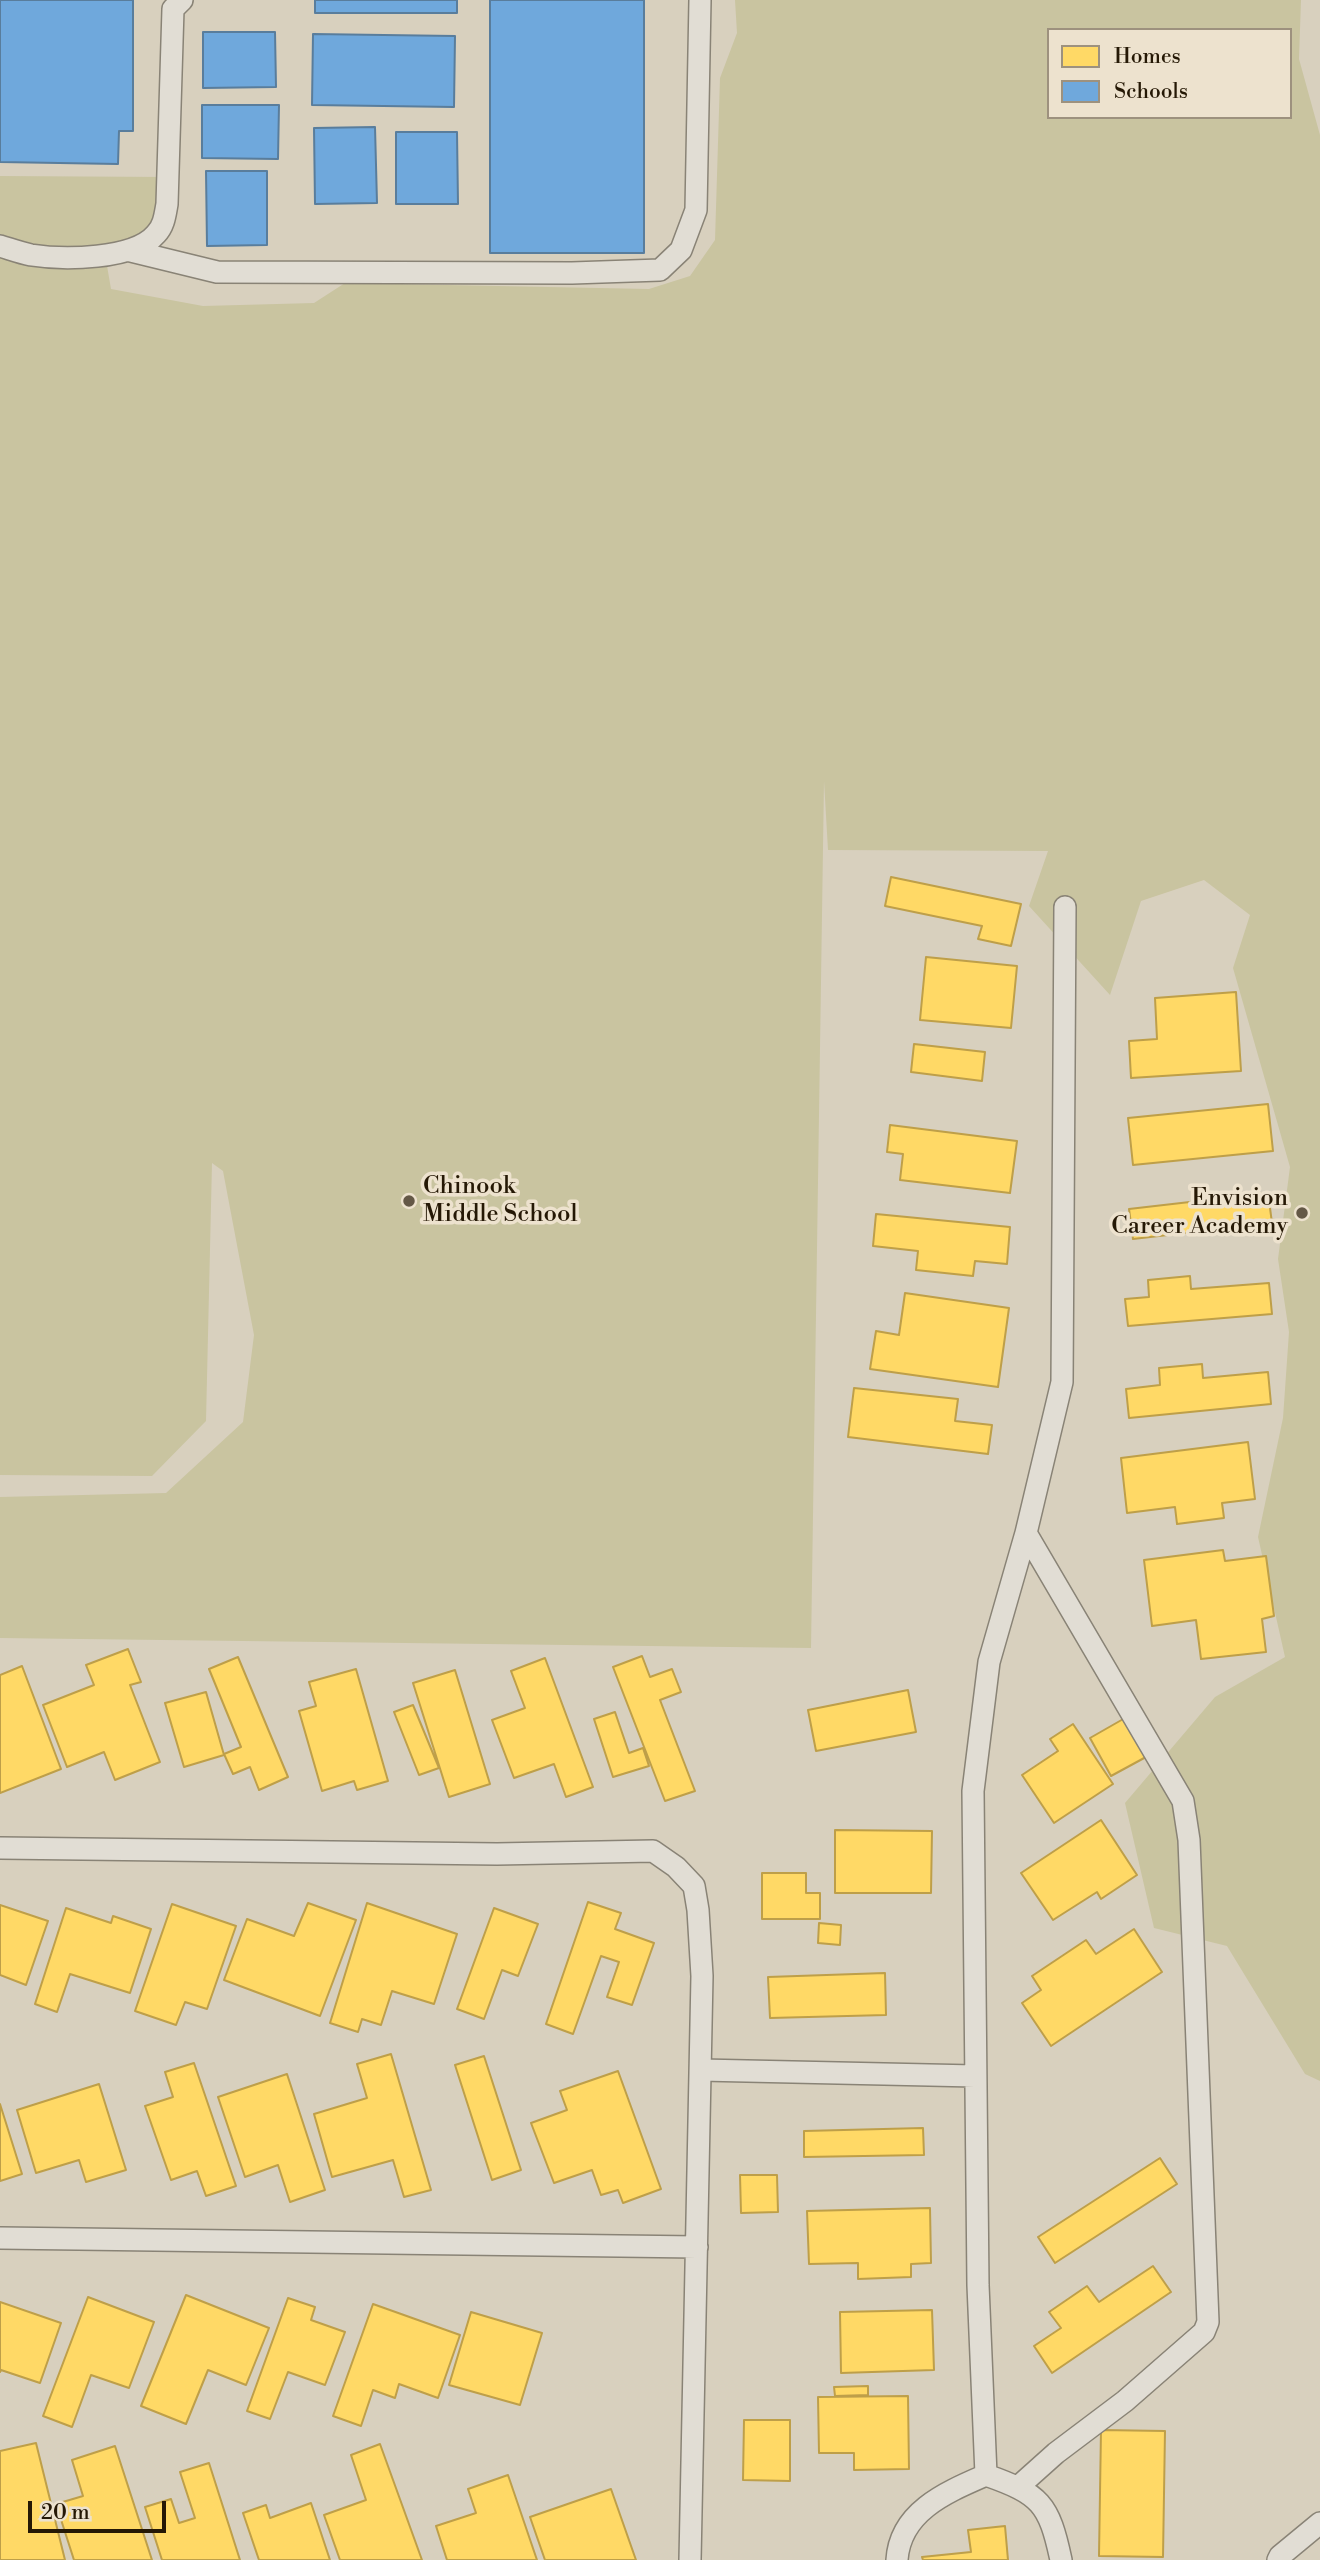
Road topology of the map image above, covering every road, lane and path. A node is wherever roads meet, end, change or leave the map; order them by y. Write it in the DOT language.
graph roads {
  1 [pos="182,0"];
  2 [pos="700,0"];
  3 [pos="0,246"];
  4 [pos="131,251"];
  5 [pos="1065,907"];
  6 [pos="1026,1533"];
  7 [pos="0,1849"];
  8 [pos="701,2070"];
  9 [pos="975,2076"];
  10 [pos="0,2238"];
  11 [pos="697,2247"];
  12 [pos="986,2475"];
  13 [pos="1018,2487"];
  14 [pos="1320,2523"];
  15 [pos="690,2560"];
  16 [pos="897,2560"];
  17 [pos="1061,2560"];
  18 [pos="1278,2560"];
  1 -- 4 [label="lane"];
  2 -- 4 [label="lane"];
  3 -- 4 [label="lane"];
  5 -- 6 [label="lane"];
  6 -- 9 [label="lane"];
  6 -- 13 [label="lane"];
  7 -- 8 [label="lane"];
  8 -- 9 [label="lane"];
  8 -- 11 [label="lane"];
  9 -- 12 [label="lane"];
  10 -- 11 [label="lane"];
  11 -- 15 [label="lane"];
  12 -- 13 [label="lane"];
  12 -- 16 [label="lane"];
  13 -- 17 [label="lane"];
  14 -- 18 [label="lane"];
}
